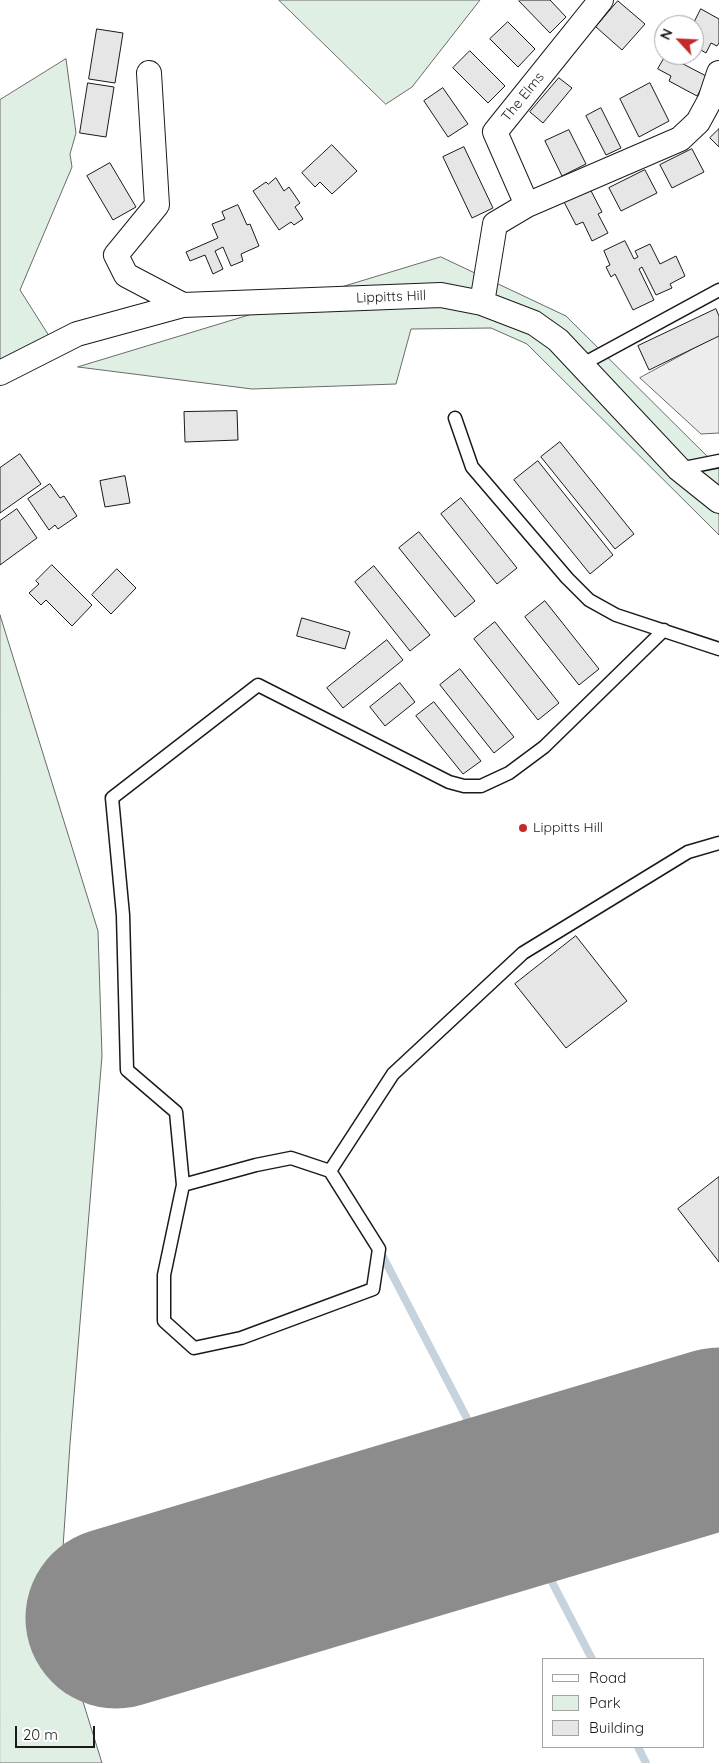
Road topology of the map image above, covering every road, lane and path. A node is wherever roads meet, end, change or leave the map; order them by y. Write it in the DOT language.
graph roads {
  1 [pos="601,0"];
  2 [pos="149,73"];
  3 [pos="719,73"];
  4 [pos="527,205"];
  5 [pos="719,290"];
  6 [pos="482,303"];
  7 [pos="183,305"];
  8 [pos="580,365"];
  9 [pos="0,373"];
  10 [pos="455,418"];
  11 [pos="719,461"];
  12 [pos="679,469"];
  13 [pos="719,501"];
  14 [pos="664,630"];
  15 [pos="719,648"];
  16 [pos="719,843"];
  17 [pos="330,1171"];
  18 [pos="183,1185"];
  1 -- 4 [label="street, The Elms"];
  2 -- 7 [label="street"];
  3 -- 4 [label="street"];
  4 -- 6 [label="street"];
  5 -- 8 [label="lane"];
  6 -- 7 [label="street, Lippitts Hill"];
  6 -- 8 [label="street, Lippitts Hill"];
  7 -- 9 [label="street, Lippitts Hill"];
  8 -- 12 [label="street, Lippitts Hill"];
  10 -- 14 [label="lane"];
  11 -- 12 [label="lane"];
  12 -- 13 [label="street, Lippitts Hill"];
  14 -- 15 [label="lane"];
  14 -- 18 [label="lane"];
  16 -- 17 [label="lane"];
  17 -- 18 [label="lane"];
  17 -- 18 [label="lane"];
}
